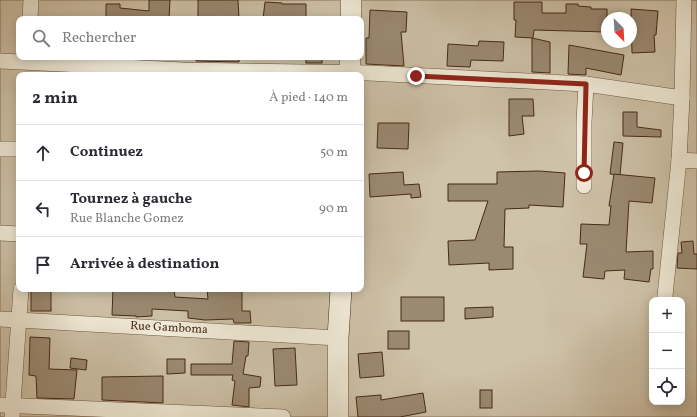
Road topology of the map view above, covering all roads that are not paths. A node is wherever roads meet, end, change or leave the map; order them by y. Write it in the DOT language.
graph roads {
  1 [pos="31,0"];
  2 [pos="351,0"];
  3 [pos="684,0"];
  4 [pos="30,16"];
  5 [pos="351,16"];
  6 [pos="0,61"];
  7 [pos="29,65"];
  8 [pos="350,68"];
  9 [pos="586,84"];
  10 [pos="682,98"];
  11 [pos="0,149"];
  12 [pos="16,150"];
  13 [pos="679,160"];
  14 [pos="697,161"];
  15 [pos="584,186"];
  16 [pos="0,233"];
  17 [pos="16,234"];
  18 [pos="21,292"];
  19 [pos="341,292"];
  20 [pos="665,296"];
  21 [pos="0,319"];
  22 [pos="19,320"];
  23 [pos="338,338"];
  24 [pos="8,409"];
  25 [pos="283,417"];
  26 [pos="338,417"];
  1 -- 4 [label="street"];
  2 -- 5 [label="street"];
  3 -- 10 [label="street"];
  6 -- 7 [label="street"];
  7 -- 8 [label="street"];
  8 -- 9 [label="street"];
  9 -- 10 [label="street"];
  9 -- 15 [label="street"];
  10 -- 13 [label="street"];
  11 -- 12 [label="street"];
  13 -- 14 [label="street"];
  13 -- 20 [label="street"];
  16 -- 17 [label="street"];
  18 -- 22 [label="street"];
  19 -- 23 [label="street"];
  21 -- 22 [label="street, Rue Gamboma"];
  22 -- 23 [label="street, Rue Gamboma"];
  22 -- 24 [label="street"];
  23 -- 26 [label="street"];
  24 -- 25 [label="street"];
}
